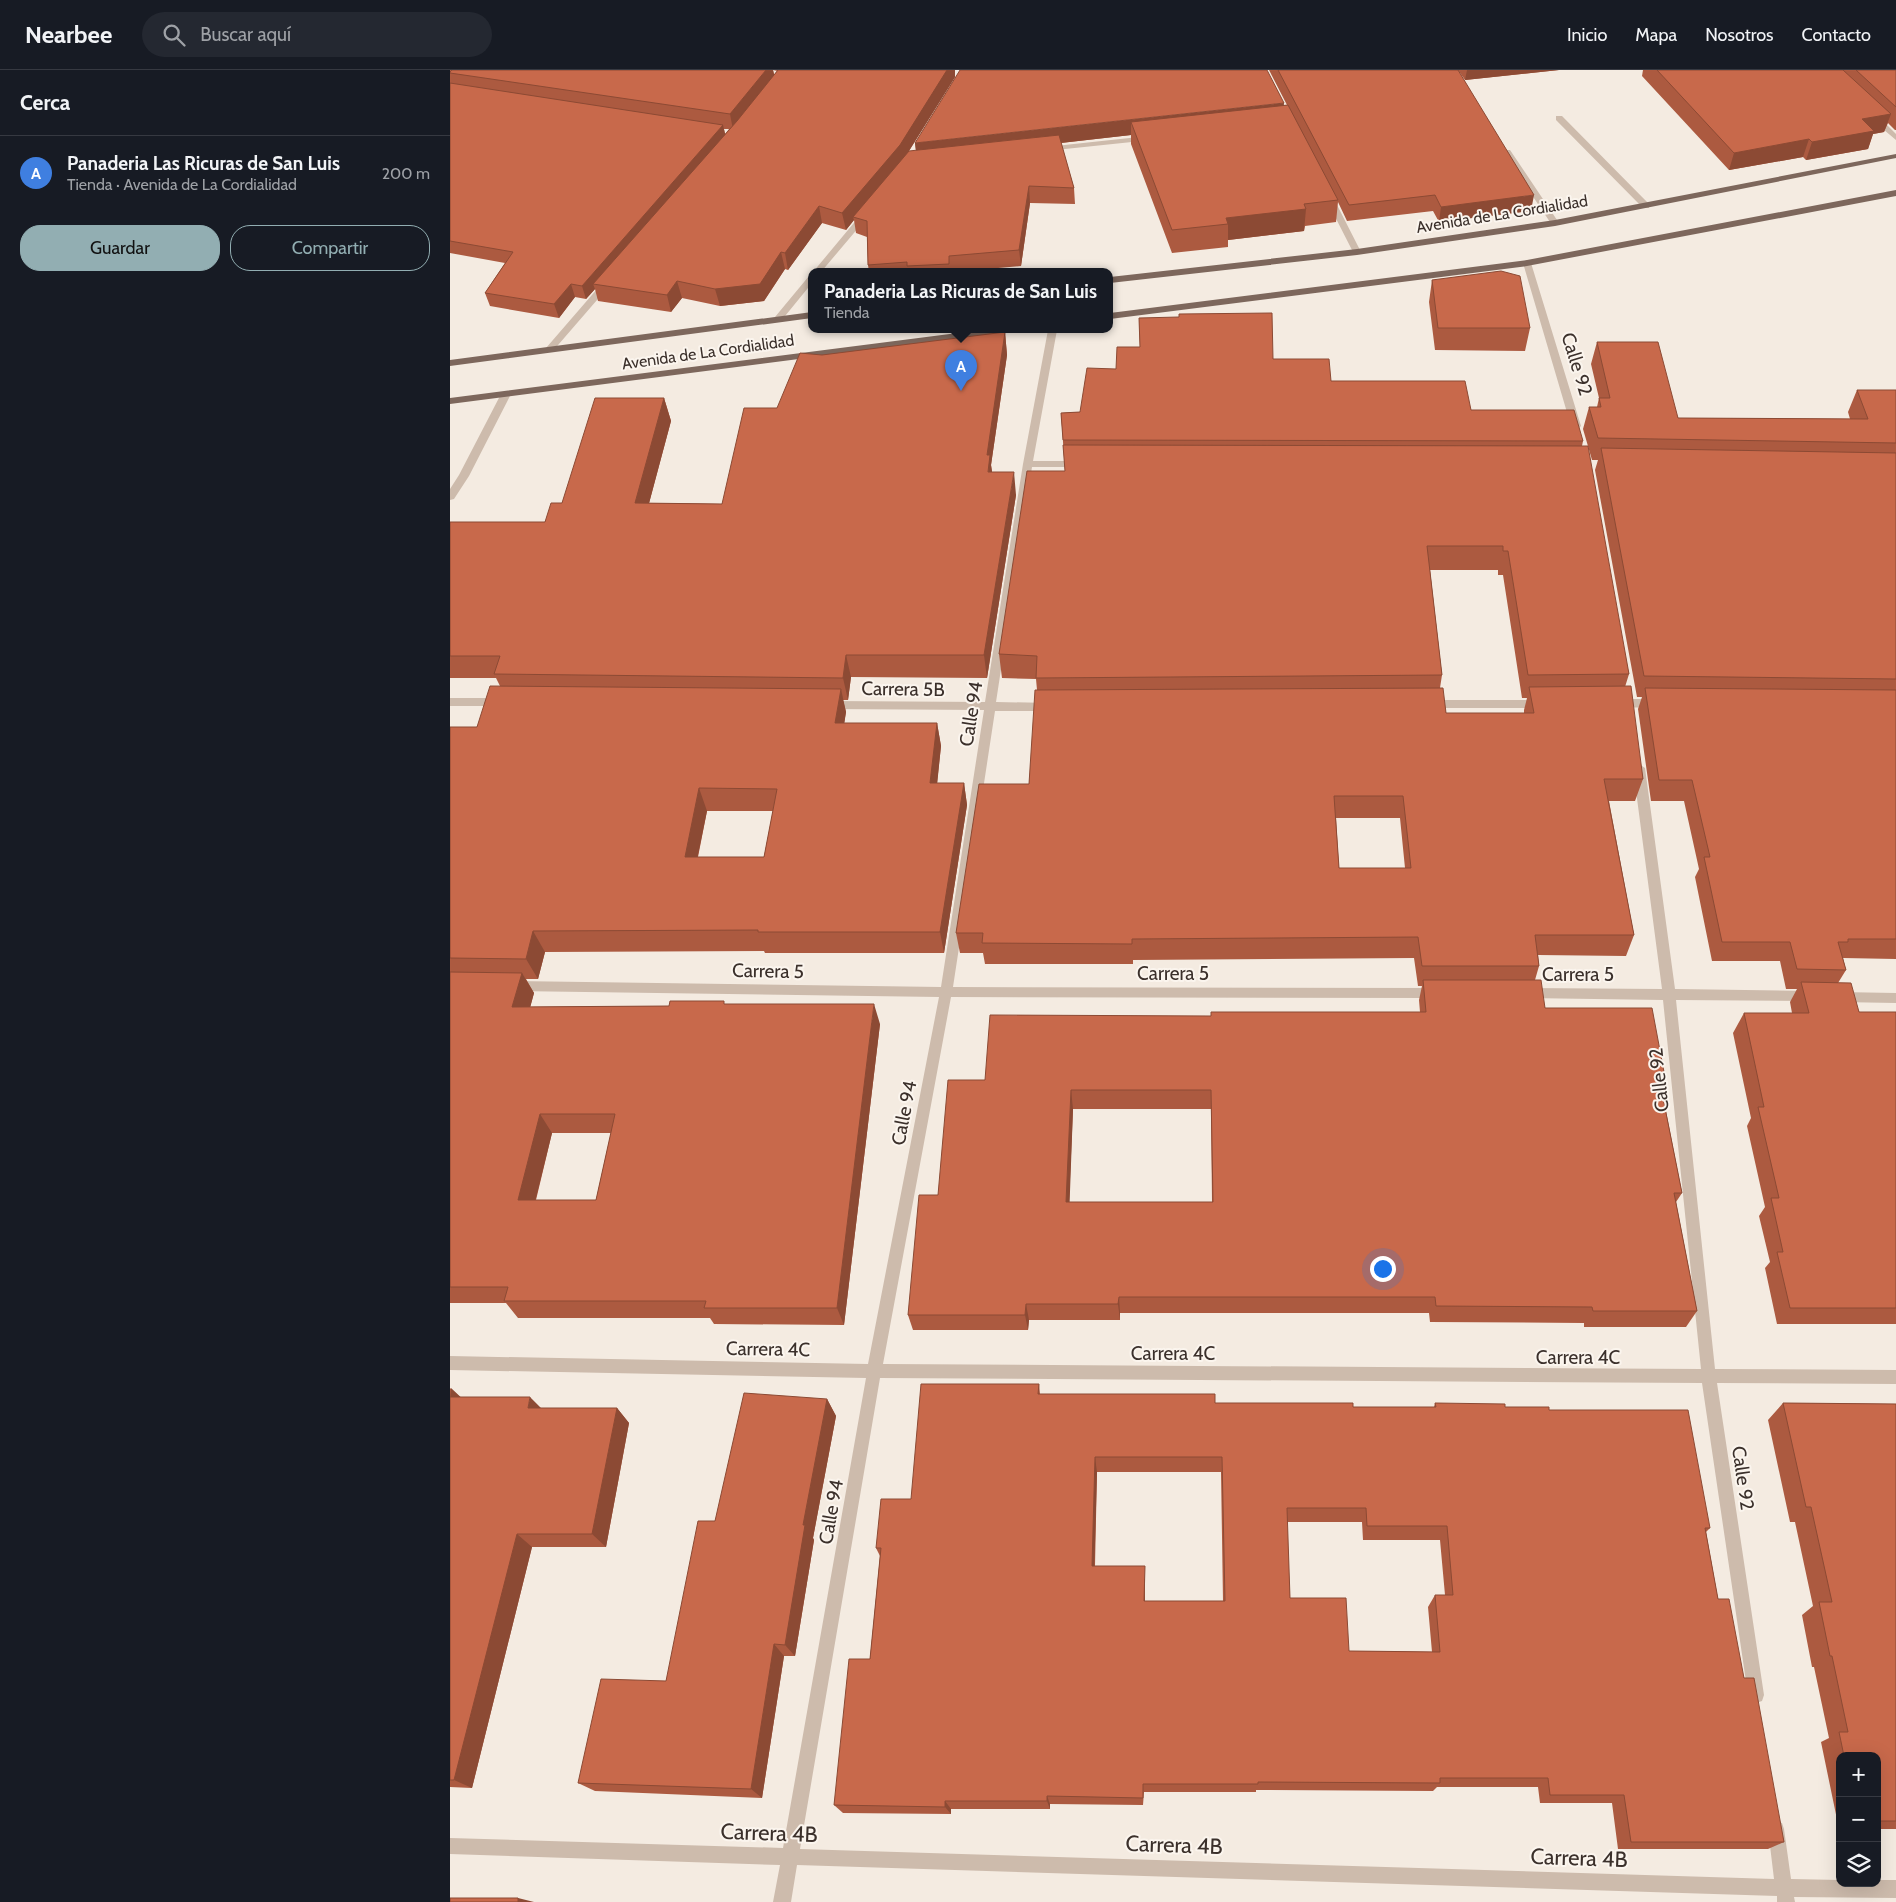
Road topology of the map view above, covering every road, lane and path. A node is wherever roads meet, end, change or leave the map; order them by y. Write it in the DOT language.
graph roads {
  1 [pos="1868,111"];
  2 [pos="1559,118"];
  3 [pos="1152,137"];
  4 [pos="1896,138"];
  5 [pos="1500,142"];
  6 [pos="1035,150"];
  7 [pos="1896,156"];
  8 [pos="1326,191"];
  9 [pos="1896,193"];
  10 [pos="1646,206"];
  11 [pos="871,208"];
  12 [pos="1555,223"];
  13 [pos="1357,252"];
  14 [pos="1527,263"];
  15 [pos="820,268"];
  16 [pos="614,275"];
  17 [pos="1113,280"];
  18 [pos="808,283"];
  19 [pos="808,315"];
  20 [pos="1113,316"];
  21 [pos="778,319"];
  22 [pos="977,333"];
  23 [pos="1051,333"];
  24 [pos="549,350"];
  25 [pos="451,361"];
  26 [pos="506,394"];
  27 [pos="450,401"];
  28 [pos="1579,438"];
  29 [pos="1028,464"];
  30 [pos="1088,464"];
  31 [pos="450,497"];
  32 [pos="450,702"];
  33 [pos="509,702"];
  34 [pos="1600,703"];
  35 [pos="1420,704"];
  36 [pos="1550,704"];
  37 [pos="1670,704"];
  38 [pos="814,705"];
  39 [pos="1061,706"];
  40 [pos="991,707"];
  41 [pos="1637,752"];
  42 [pos="500,986"];
  43 [pos="946,992"];
  44 [pos="1451,993"];
  45 [pos="1510,993"];
  46 [pos="1669,993"];
  47 [pos="1896,998"];
  48 [pos="450,1363"];
  49 [pos="874,1371"];
  50 [pos="1896,1377"];
  51 [pos="1709,1378"];
  52 [pos="1758,1711"];
  53 [pos="1774,1819"];
  54 [pos="450,1846"];
  55 [pos="791,1856"];
  56 [pos="1896,1889"];
  57 [pos="1785,1895"];
  58 [pos="782,1902"];
  1 -- 4 [label="street"];
  2 -- 10 [label="street"];
  3 -- 6 [label="street"];
  5 -- 12 [label="street"];
  7 -- 10 [label="main road, Avenida de La Cordialidad"];
  8 -- 13 [label="street"];
  9 -- 14 [label="main road"];
  10 -- 12 [label="main road, Avenida de La Cordialidad"];
  11 -- 15 [label="street"];
  12 -- 13 [label="main road, Avenida de La Cordialidad"];
  13 -- 17 [label="main road, Avenida de La Cordialidad"];
  14 -- 20 [label="main road"];
  14 -- 28 [label="street, Calle 92"];
  16 -- 24 [label="street"];
  18 -- 21 [label="street"];
  19 -- 21 [label="main road, Avenida de La Cordialidad"];
  21 -- 24 [label="main road, Avenida de La Cordialidad"];
  22 -- 26 [label="main road, Avenida de La Cordialidad"];
  23 -- 29 [label="street, Calle 94"];
  24 -- 25 [label="main road, Avenida de La Cordialidad"];
  26 -- 27 [label="main road, Avenida de La Cordialidad"];
  26 -- 31 [label="street"];
  29 -- 30 [label="street"];
  29 -- 40 [label="street, Calle 94"];
  32 -- 33 [label="street"];
  34 -- 37 [label="street"];
  35 -- 36 [label="street"];
  38 -- 40 [label="street, Carrera 5B"];
  39 -- 40 [label="street, Carrera 5B"];
  40 -- 43 [label="street, Calle 94"];
  41 -- 46 [label="street, Calle 92"];
  42 -- 43 [label="street, Carrera 5"];
  43 -- 44 [label="street, Carrera 5"];
  43 -- 49 [label="street, Calle 94"];
  45 -- 46 [label="street, Carrera 5"];
  46 -- 47 [label="street, Carrera 5"];
  46 -- 51 [label="street, Calle 92"];
  48 -- 49 [label="street, Carrera 4C"];
  49 -- 51 [label="street, Carrera 4C"];
  49 -- 55 [label="street, Calle 94"];
  50 -- 51 [label="street, Carrera 4C"];
  51 -- 52 [label="street, Calle 92"];
  53 -- 57 [label="street"];
  54 -- 55 [label="street, Carrera 4B"];
  55 -- 57 [label="street, Carrera 4B"];
  55 -- 58 [label="street, Calle 94"];
  56 -- 57 [label="street, Carrera 4B"];
}
